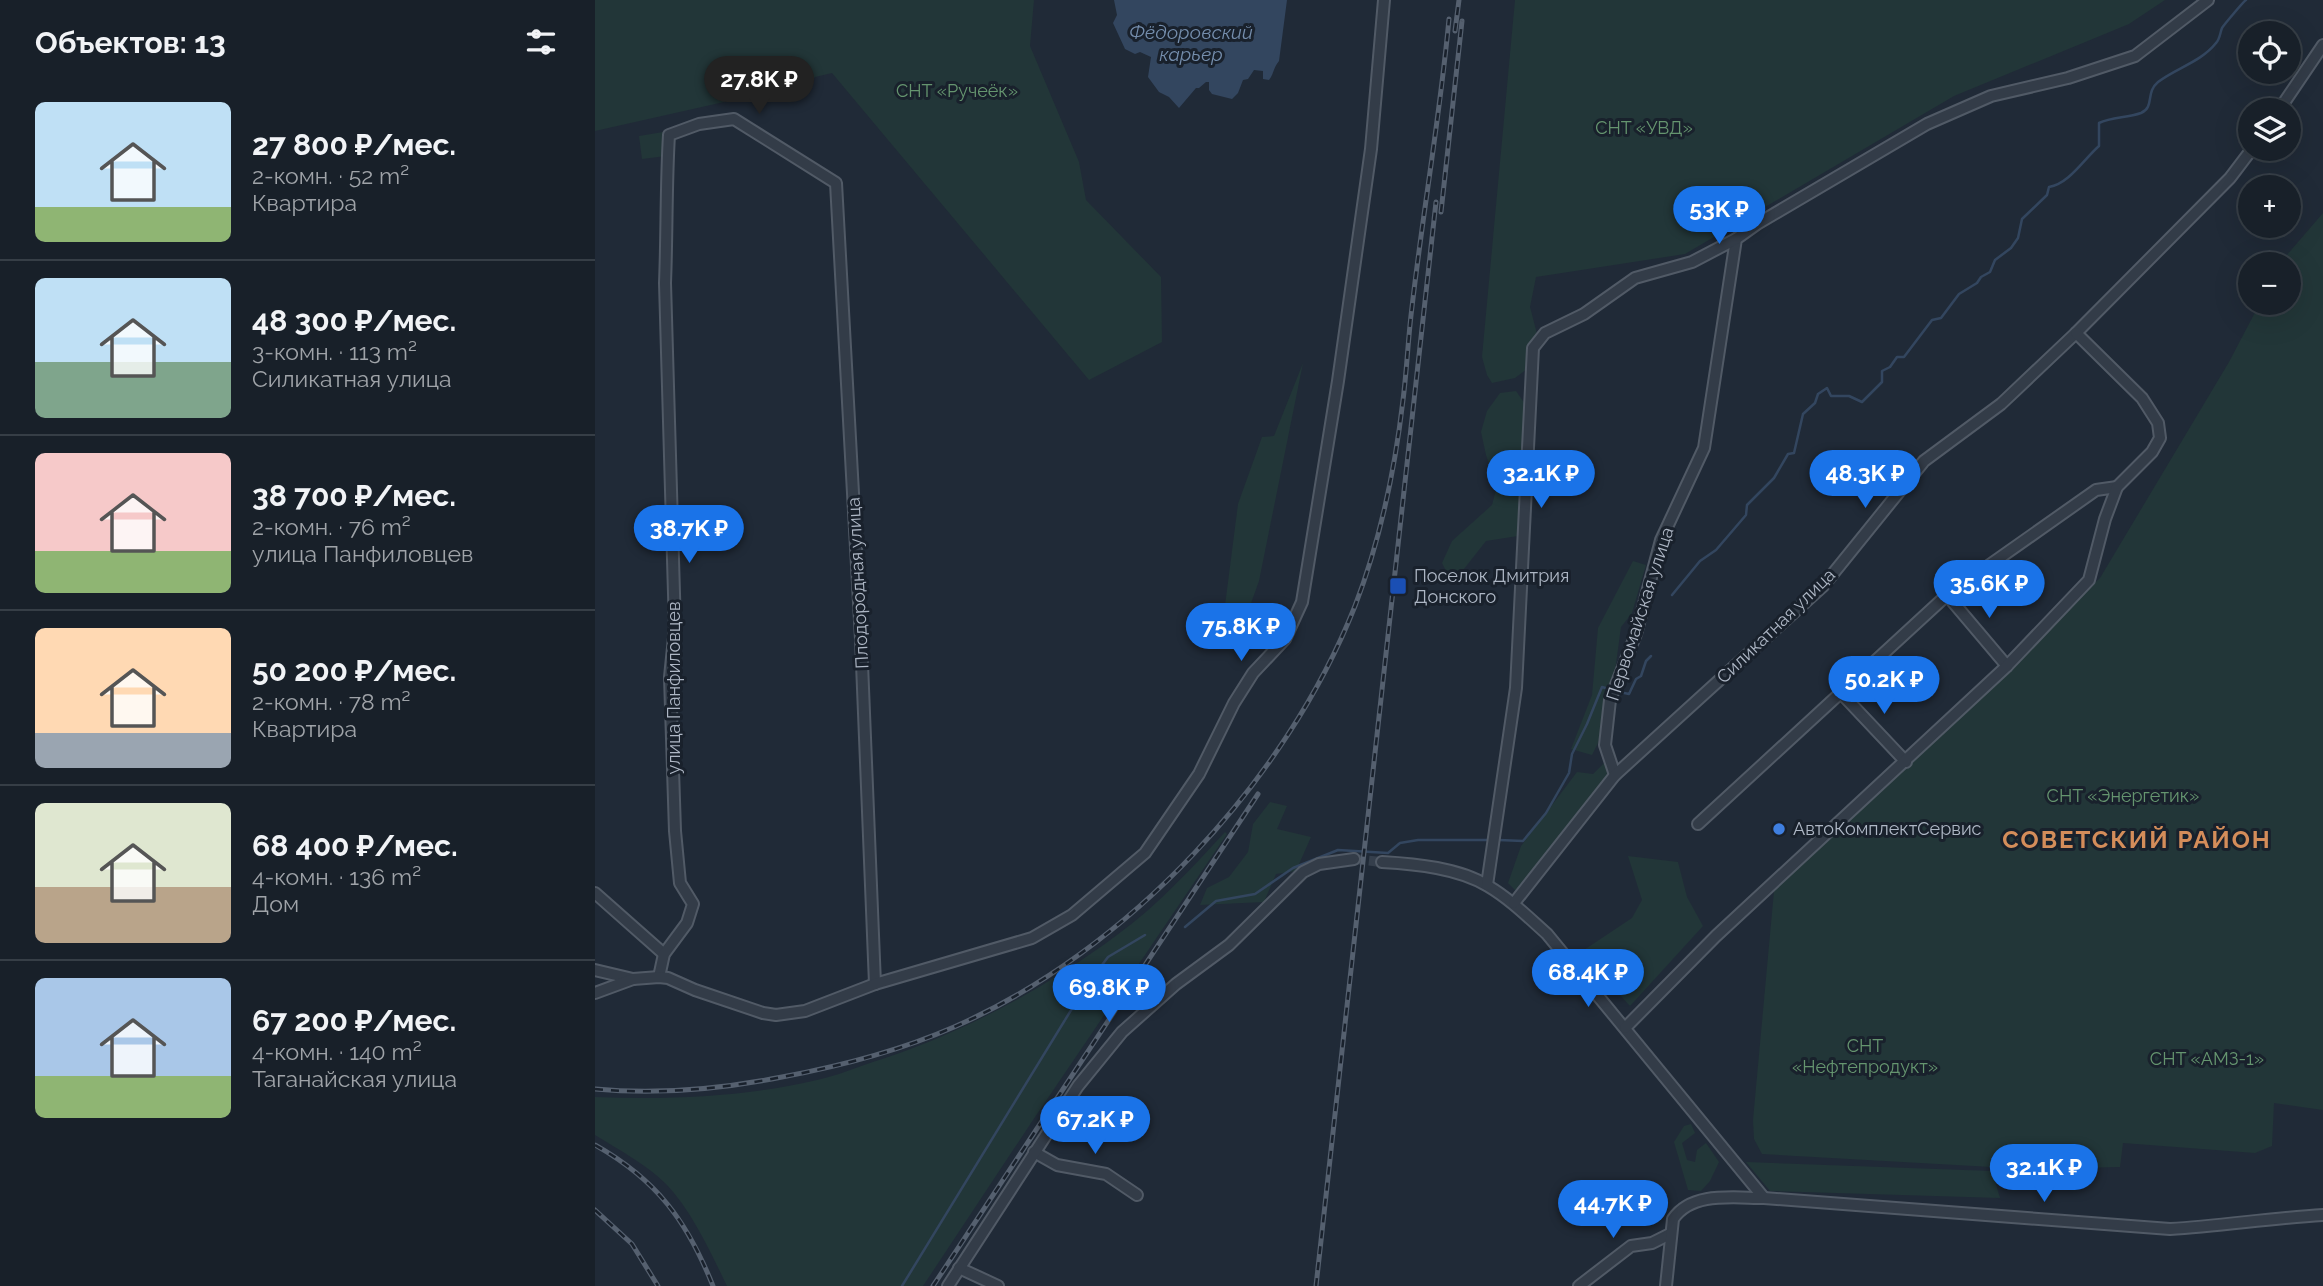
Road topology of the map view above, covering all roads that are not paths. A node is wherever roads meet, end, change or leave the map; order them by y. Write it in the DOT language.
graph roads {
  1 [pos="1384,0"];
  2 [pos="2208,0"];
  3 [pos="2323,45"];
  4 [pos="2287,98"];
  5 [pos="669,135"];
  6 [pos="2243,161"];
  7 [pos="1736,239"];
  8 [pos="2076,333"];
  9 [pos="2117,487"];
  10 [pos="1947,595"];
  11 [pos="2007,666"];
  12 [pos="1840,692"];
  13 [pos="1906,762"];
  14 [pos="1615,775"];
  15 [pos="1698,824"];
  16 [pos="1354,859"];
  17 [pos="1382,862"];
  18 [pos="1487,885"];
  19 [pos="595,893"];
  20 [pos="1514,904"];
  21 [pos="664,954"];
  22 [pos="595,970"];
  23 [pos="659,977"];
  24 [pos="633,979"];
  25 [pos="875,984"];
  26 [pos="595,993"];
  27 [pos="1625,1028"];
  28 [pos="1034,1152"];
  29 [pos="1137,1195"];
  30 [pos="1763,1198"];
  31 [pos="2323,1215"];
  32 [pos="1670,1234"];
  33 [pos="959,1268"];
  34 [pos="948,1286"];
  35 [pos="998,1286"];
  36 [pos="1579,1286"];
  37 [pos="1666,1286"];
  1 -- 25 [label="street"];
  2 -- 7 [label="street"];
  3 -- 4 [label="street"];
  5 -- 21 [label="street, улица Панфиловцев"];
  5 -- 25 [label="street, Плодородная улица"];
  6 -- 8 [label="street, Силикатная улица"];
  7 -- 14 [label="street, Первомайская улица"];
  7 -- 18 [label="street"];
  8 -- 9 [label="street"];
  8 -- 14 [label="street, Силикатная улица"];
  9 -- 10 [label="street"];
  9 -- 11 [label="street"];
  10 -- 11 [label="street"];
  10 -- 12 [label="street"];
  11 -- 13 [label="street"];
  12 -- 13 [label="street"];
  12 -- 15 [label="street"];
  13 -- 27 [label="street"];
  14 -- 20 [label="street, Силикатная улица"];
  16 -- 28 [label="street"];
  17 -- 18 [label="street"];
  18 -- 20 [label="street"];
  19 -- 21 [label="street"];
  20 -- 27 [label="street"];
  21 -- 23 [label="street, улица Панфиловцев"];
  22 -- 24 [label="street"];
  23 -- 24 [label="street"];
  23 -- 25 [label="street"];
  24 -- 26 [label="street"];
  27 -- 30 [label="street"];
  28 -- 29 [label="street"];
  28 -- 33 [label="street"];
  30 -- 31 [label="street"];
  30 -- 32 [label="street"];
  32 -- 36 [label="street"];
  32 -- 37 [label="street"];
  33 -- 34 [label="street"];
  33 -- 35 [label="street"];
}
